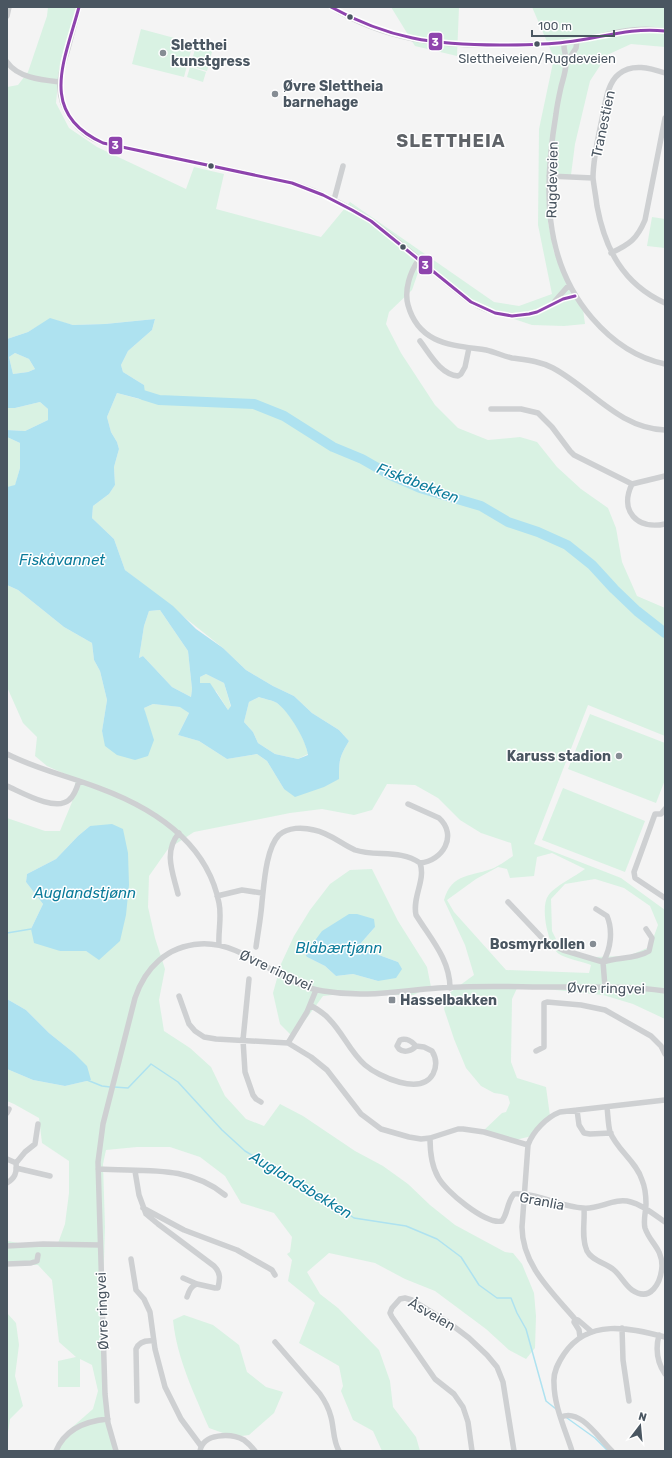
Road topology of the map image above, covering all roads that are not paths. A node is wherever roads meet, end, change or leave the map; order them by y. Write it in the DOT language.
graph roads {
  1 [pos="9,7"];
  2 [pos="79,7"];
  3 [pos="331,7"];
  4 [pos="7,16"];
  5 [pos="665,31"];
  6 [pos="576,41"];
  7 [pos="564,42"];
  8 [pos="7,62"];
  9 [pos="566,64"];
  10 [pos="665,72"];
  11 [pos="60,82"];
  12 [pos="665,118"];
  13 [pos="343,166"];
  14 [pos="549,176"];
  15 [pos="593,178"];
  16 [pos="334,200"];
  17 [pos="611,253"];
  18 [pos="419,259"];
  19 [pos="569,285"];
  20 [pos="575,296"];
  21 [pos="665,303"];
  22 [pos="550,306"];
  23 [pos="420,341"];
  24 [pos="469,348"];
  25 [pos="665,364"];
  26 [pos="491,409"];
  27 [pos="665,430"];
  28 [pos="665,476"];
  29 [pos="632,484"];
  30 [pos="665,524"];
  31 [pos="7,754"];
  32 [pos="79,781"];
  33 [pos="7,786"];
  34 [pos="408,804"];
  35 [pos="665,809"];
  36 [pos="179,833"];
  37 [pos="420,862"];
  38 [pos="262,893"];
  39 [pos="178,894"];
  40 [pos="217,896"];
  41 [pos="665,898"];
  42 [pos="508,902"];
  43 [pos="596,909"];
  44 [pos="646,929"];
  45 [pos="218,945"];
  46 [pos="256,947"];
  47 [pos="603,962"];
  48 [pos="249,979"];
  49 [pos="605,987"];
  50 [pos="450,988"];
  51 [pos="316,990"];
  52 [pos="665,991"];
  53 [pos="179,996"];
  54 [pos="310,1005"];
  55 [pos="243,1040"];
  56 [pos="288,1043"];
  57 [pos="416,1046"];
  58 [pos="536,1051"];
  59 [pos="665,1054"];
  60 [pos="665,1100"];
  61 [pos="261,1102"];
  62 [pos="607,1108"];
  63 [pos="577,1110"];
  64 [pos="38,1124"];
  65 [pos="611,1133"];
  66 [pos="430,1138"];
  67 [pos="528,1145"];
  68 [pos="7,1159"];
  69 [pos="16,1166"];
  70 [pos="98,1169"];
  71 [pos="135,1171"];
  72 [pos="50,1176"];
  73 [pos="7,1183"];
  74 [pos="225,1195"];
  75 [pos="523,1195"];
  76 [pos="143,1208"];
  77 [pos="584,1209"];
  78 [pos="646,1209"];
  79 [pos="665,1222"];
  80 [pos="100,1244"];
  81 [pos="7,1246"];
  82 [pos="38,1255"];
  83 [pos="131,1259"];
  84 [pos="7,1264"];
  85 [pos="275,1275"];
  86 [pos="183,1278"];
  87 [pos="197,1284"];
  88 [pos="187,1297"];
  89 [pos="575,1319"];
  90 [pos="622,1328"];
  91 [pos="592,1332"];
  92 [pos="659,1335"];
  93 [pos="580,1337"];
  94 [pos="665,1337"];
  95 [pos="154,1341"];
  96 [pos="275,1342"];
  97 [pos="665,1374"];
  98 [pos="137,1401"];
  99 [pos="629,1401"];
  100 [pos="561,1417"];
  101 [pos="108,1419"];
  102 [pos="200,1449"];
  103 [pos="56,1451"];
  104 [pos="116,1451"];
  105 [pos="255,1451"];
  106 [pos="339,1451"];
  107 [pos="472,1451"];
  108 [pos="514,1451"];
  109 [pos="572,1451"];
  110 [pos="612,1451"];
  1 -- 4 [label="street"];
  2 -- 11 [label="street"];
  3 -- 7 [label="street"];
  5 -- 6 [label="street"];
  6 -- 7 [label="street"];
  6 -- 9 [label="street, Rugdeveien"];
  7 -- 9 [label="street, Rugdeveien"];
  8 -- 11 [label="street"];
  9 -- 14 [label="street, Rugdeveien"];
  10 -- 15 [label="street, Tranestien"];
  11 -- 16 [label="street"];
  12 -- 17 [label="street"];
  13 -- 16 [label="street"];
  14 -- 15 [label="street, Tranestien"];
  14 -- 19 [label="street, Rugdeveien"];
  15 -- 17 [label="street, Tranestien"];
  16 -- 18 [label="street"];
  17 -- 21 [label="street, Tranestien"];
  18 -- 22 [label="street"];
  18 -- 24 [label="street"];
  19 -- 20 [label="street, Rugdeveien"];
  19 -- 22 [label="street"];
  20 -- 22 [label="street"];
  20 -- 25 [label="street, Rugdeveien"];
  23 -- 24 [label="street"];
  24 -- 27 [label="street"];
  26 -- 29 [label="street"];
  28 -- 29 [label="street"];
  29 -- 30 [label="street"];
  31 -- 32 [label="street"];
  32 -- 33 [label="street"];
  32 -- 36 [label="street"];
  34 -- 37 [label="street"];
  35 -- 41 [label="street"];
  36 -- 39 [label="street"];
  36 -- 40 [label="street"];
  37 -- 38 [label="street"];
  37 -- 50 [label="street"];
  38 -- 40 [label="street"];
  38 -- 46 [label="street"];
  40 -- 45 [label="street"];
  42 -- 47 [label="street"];
  43 -- 47 [label="street"];
  44 -- 47 [label="street"];
  45 -- 51 [label="street, Øvre ringvei"];
  45 -- 70 [label="street, Øvre ringvei"];
  47 -- 49 [label="street"];
  48 -- 55 [label="street"];
  49 -- 50 [label="street, Øvre ringvei"];
  49 -- 52 [label="street, Øvre ringvei"];
  50 -- 51 [label="street, Øvre ringvei"];
  51 -- 54 [label="street"];
  53 -- 55 [label="street"];
  54 -- 56 [label="street"];
  54 -- 57 [label="street"];
  55 -- 56 [label="street"];
  55 -- 61 [label="street"];
  56 -- 66 [label="street"];
  58 -- 59 [label="street"];
  60 -- 62 [label="street"];
  62 -- 63 [label="street"];
  62 -- 65 [label="street"];
  63 -- 65 [label="street"];
  63 -- 67 [label="street"];
  64 -- 69 [label="street"];
  65 -- 78 [label="street"];
  66 -- 67 [label="street"];
  66 -- 75 [label="street, Granlia"];
  67 -- 75 [label="street"];
  68 -- 69 [label="street"];
  69 -- 72 [label="street"];
  69 -- 73 [label="street"];
  70 -- 71 [label="street"];
  70 -- 80 [label="street, Øvre ringvei"];
  71 -- 74 [label="street"];
  71 -- 76 [label="street"];
  75 -- 77 [label="street, Granlia"];
  75 -- 89 [label="street"];
  76 -- 85 [label="street"];
  76 -- 87 [label="street"];
  77 -- 78 [label="street, Granlia"];
  77 -- 78 [label="street"];
  78 -- 79 [label="street, Granlia"];
  80 -- 81 [label="street"];
  80 -- 101 [label="street, Øvre ringvei"];
  82 -- 84 [label="street"];
  83 -- 95 [label="street"];
  86 -- 87 [label="street"];
  87 -- 88 [label="street"];
  89 -- 91 [label="street"];
  89 -- 93 [label="street"];
  90 -- 91 [label="street"];
  90 -- 92 [label="street"];
  90 -- 99 [label="street"];
  91 -- 93 [label="street"];
  92 -- 94 [label="street"];
  92 -- 97 [label="street"];
  93 -- 100 [label="street"];
  95 -- 98 [label="street"];
  95 -- 102 [label="street"];
  96 -- 106 [label="street"];
  100 -- 109 [label="street"];
  100 -- 110 [label="street"];
  101 -- 103 [label="street"];
  101 -- 104 [label="street, Øvre ringvei"];
  102 -- 105 [label="street"];
  107 -- 108 [label="street, Åsveien"];
}
